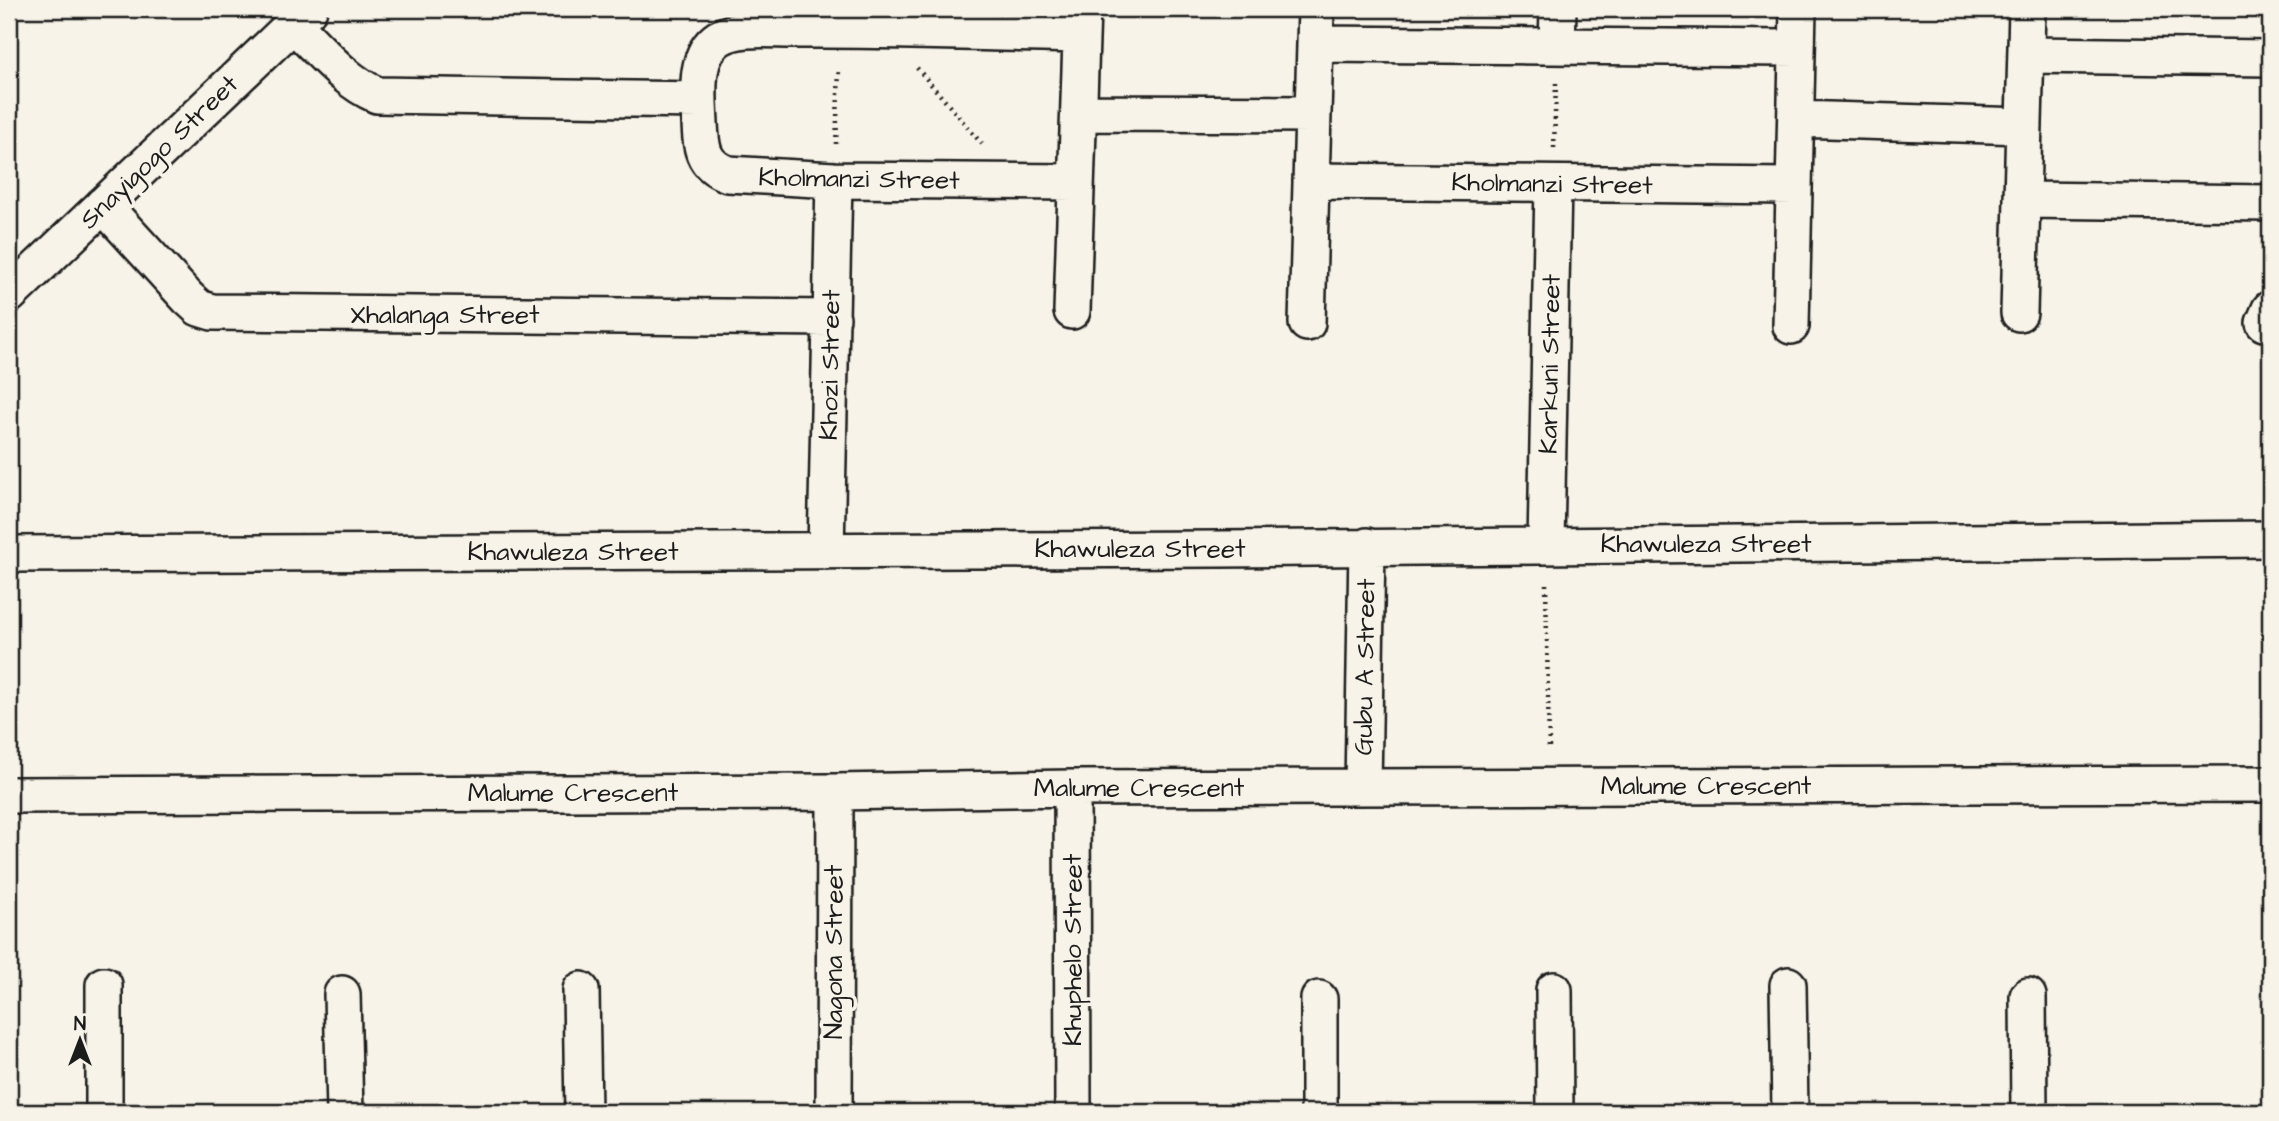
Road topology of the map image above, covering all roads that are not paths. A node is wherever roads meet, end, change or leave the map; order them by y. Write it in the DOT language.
graph roads {
  1 [pos="1316,9"];
  2 [pos="1558,9"];
  3 [pos="1798,9"];
  4 [pos="2027,9"];
  5 [pos="301,17"];
  6 [pos="841,19"];
  7 [pos="1082,22"];
  8 [pos="1315,44"];
  9 [pos="1557,46"];
  10 [pos="1797,48"];
  11 [pos="2026,55"];
  12 [pos="2270,58"];
  13 [pos="699,100"];
  14 [pos="1079,113"];
  15 [pos="1312,114"];
  16 [pos="1796,119"];
  17 [pos="2024,126"];
  18 [pos="834,180"];
  19 [pos="1311,181"];
  20 [pos="1076,182"];
  21 [pos="1553,184"];
  22 [pos="1794,186"];
  23 [pos="2023,200"];
  24 [pos="2270,203"];
  25 [pos="103,205"];
  26 [pos="9,295"];
  27 [pos="1072,311"];
  28 [pos="2019,313"];
  29 [pos="832,318"];
  30 [pos="1307,323"];
  31 [pos="1791,326"];
  32 [pos="2270,539"];
  33 [pos="1546,545"];
  34 [pos="1367,546"];
  35 [pos="826,551"];
  36 [pos="9,554"];
  37 [pos="2270,784"];
  38 [pos="1363,787"];
  39 [pos="1072,788"];
  40 [pos="835,792"];
  41 [pos="9,795"];
  42 [pos="104,985"];
  43 [pos="1788,985"];
  44 [pos="581,990"];
  45 [pos="1554,990"];
  46 [pos="342,994"];
  47 [pos="2028,996"];
  48 [pos="1319,999"];
  49 [pos="104,1112"];
  50 [pos="345,1112"];
  51 [pos="583,1112"];
  52 [pos="834,1112"];
  53 [pos="1073,1112"];
  54 [pos="1319,1112"];
  55 [pos="1555,1112"];
  56 [pos="1790,1112"];
  57 [pos="2029,1112"];
  1 -- 8 [label="street"];
  2 -- 9 [label="street"];
  3 -- 10 [label="street"];
  4 -- 11 [label="street"];
  5 -- 13 [label="street"];
  5 -- 25 [label="street, Snayigogo Street"];
  6 -- 7 [label="street, Kholmanzi Street"];
  6 -- 13 [label="street, Kholmanzi Street"];
  7 -- 14 [label="street, Kholmanzi Street"];
  8 -- 9 [label="street"];
  8 -- 15 [label="street"];
  9 -- 10 [label="street"];
  10 -- 16 [label="street"];
  11 -- 12 [label="street"];
  11 -- 17 [label="street"];
  13 -- 18 [label="street, Kholmanzi Street"];
  14 -- 15 [label="street"];
  14 -- 20 [label="street, Kholmanzi Street"];
  15 -- 19 [label="street"];
  16 -- 17 [label="street"];
  16 -- 22 [label="street"];
  17 -- 23 [label="street"];
  18 -- 20 [label="street, Kholmanzi Street"];
  18 -- 29 [label="street, Khozi Street"];
  19 -- 21 [label="street, Kholmanzi Street"];
  19 -- 30 [label="street"];
  20 -- 27 [label="street, Kholmanzi Street"];
  21 -- 22 [label="street, Kholmanzi Street"];
  21 -- 33 [label="street, Karkuni Street"];
  22 -- 31 [label="street"];
  23 -- 24 [label="street"];
  23 -- 28 [label="street"];
  25 -- 26 [label="street, Snayigogo Street"];
  25 -- 29 [label="street, Xhalanga Street"];
  29 -- 35 [label="street, Khozi Street"];
  32 -- 33 [label="street, Khawuleza Street"];
  33 -- 34 [label="street, Khawuleza Street"];
  34 -- 35 [label="street, Khawuleza Street"];
  34 -- 38 [label="street, Gubu A Street"];
  35 -- 36 [label="street, Khawuleza Street"];
  37 -- 38 [label="street, Malume Crescent"];
  38 -- 39 [label="street, Malume Crescent"];
  39 -- 40 [label="street, Malume Crescent"];
  39 -- 53 [label="street, Khuphelo Street"];
  40 -- 41 [label="street, Malume Crescent"];
  40 -- 52 [label="street, Nagona Street"];
  42 -- 49 [label="street"];
  43 -- 56 [label="street"];
  44 -- 51 [label="street"];
  45 -- 55 [label="street"];
  46 -- 50 [label="street"];
  47 -- 57 [label="street"];
  48 -- 54 [label="street"];
}
